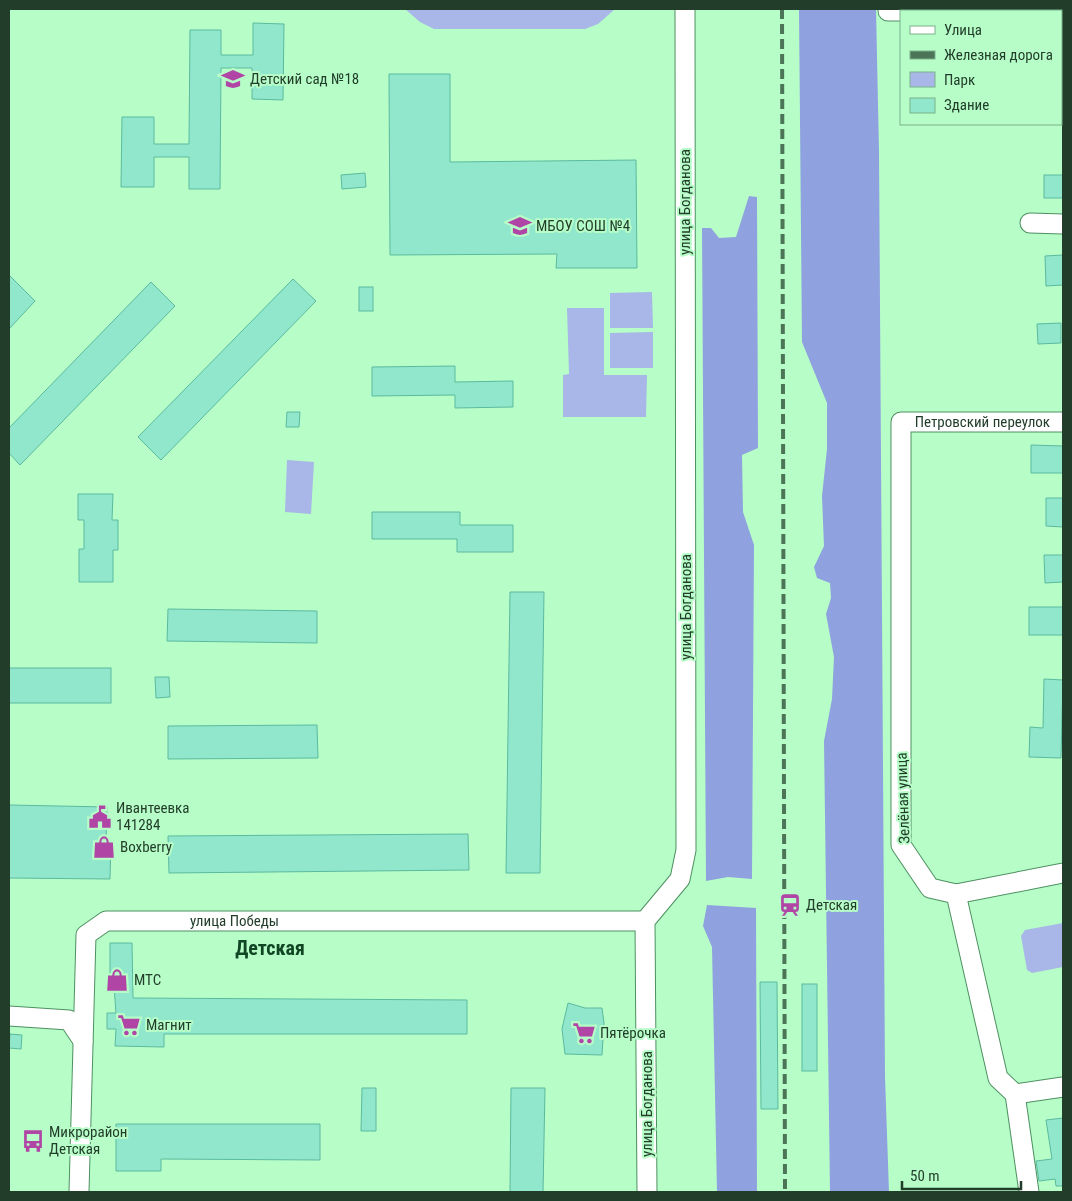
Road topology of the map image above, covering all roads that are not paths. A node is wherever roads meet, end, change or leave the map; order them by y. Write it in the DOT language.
graph roads {
  1 [pos="685,9"];
  2 [pos="1030,223"];
  3 [pos="1063,224"];
  4 [pos="901,422"];
  5 [pos="1063,422"];
  6 [pos="1063,873"];
  7 [pos="956,894"];
  8 [pos="645,921"];
  9 [pos="9,1016"];
  10 [pos="83,1041"];
  11 [pos="1063,1087"];
  12 [pos="1015,1094"];
  13 [pos="79,1192"];
  14 [pos="647,1192"];
  15 [pos="1030,1192"];
  1 -- 8 [label="street, улица Богданова"];
  2 -- 3 [label="street"];
  4 -- 5 [label="street, Петровский переулок"];
  4 -- 7 [label="street, Зелёная улица"];
  6 -- 7 [label="street"];
  7 -- 12 [label="street"];
  8 -- 10 [label="street, улица Победы"];
  8 -- 14 [label="street, улица Богданова"];
  9 -- 10 [label="street"];
  10 -- 13 [label="street, улица Победы"];
  11 -- 12 [label="street"];
  12 -- 15 [label="street"];
}
